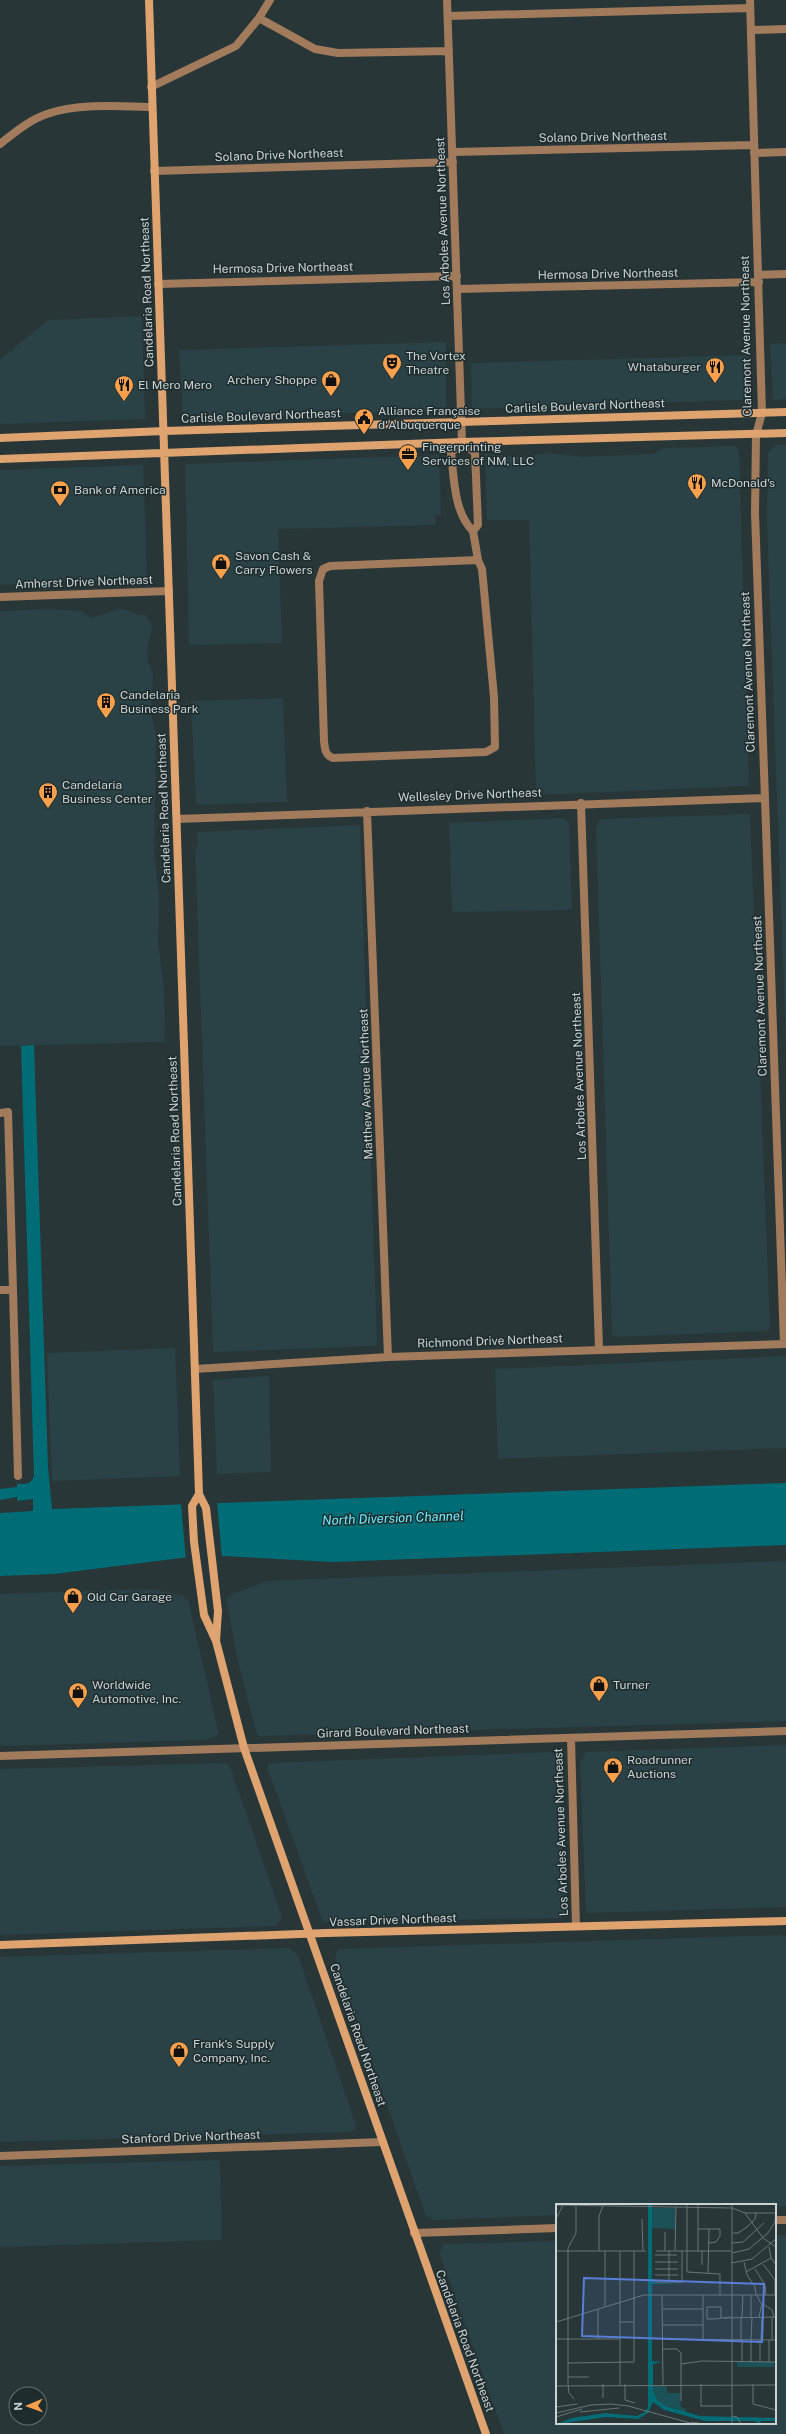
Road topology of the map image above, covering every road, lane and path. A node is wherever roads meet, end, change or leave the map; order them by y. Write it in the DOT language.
graph roads {
  1 [pos="149,0"];
  2 [pos="270,0"];
  3 [pos="447,0"];
  4 [pos="750,4"];
  5 [pos="448,16"];
  6 [pos="259,18"];
  7 [pos="786,29"];
  8 [pos="751,30"];
  9 [pos="449,51"];
  10 [pos="151,87"];
  11 [pos="152,107"];
  12 [pos="0,144"];
  13 [pos="754,149"];
  14 [pos="453,152"];
  15 [pos="786,152"];
  16 [pos="453,162"];
  17 [pos="154,171"];
  18 [pos="786,274"];
  19 [pos="457,276"];
  20 [pos="759,279"];
  21 [pos="158,284"];
  22 [pos="458,289"];
  23 [pos="786,412"];
  24 [pos="762,413"];
  25 [pos="462,422"];
  26 [pos="164,431"];
  27 [pos="786,434"];
  28 [pos="756,435"];
  29 [pos="0,438"];
  30 [pos="462,442"];
  31 [pos="165,453"];
  32 [pos="0,458"];
  33 [pos="473,531"];
  34 [pos="478,560"];
  35 [pos="169,591"];
  36 [pos="0,597"];
  37 [pos="765,798"];
  38 [pos="582,803"];
  39 [pos="368,811"];
  40 [pos="176,819"];
  41 [pos="0,1113"];
  42 [pos="0,1290"];
  43 [pos="13,1290"];
  44 [pos="785,1344"];
  45 [pos="599,1348"];
  46 [pos="388,1356"];
  47 [pos="195,1369"];
  48 [pos="18,1476"];
  49 [pos="199,1494"];
  50 [pos="216,1641"];
  51 [pos="786,1731"];
  52 [pos="570,1738"];
  53 [pos="244,1748"];
  54 [pos="0,1756"];
  55 [pos="786,1921"];
  56 [pos="576,1926"];
  57 [pos="311,1935"];
  58 [pos="0,1945"];
  59 [pos="382,2142"];
  60 [pos="0,2156"];
  61 [pos="556,2228"];
  62 [pos="414,2232"];
  63 [pos="486,2434"];
  1 -- 10 [label="main road, Candelaria Road Northeast"];
  2 -- 6 [label="street"];
  3 -- 5 [label="street, Los Arboles Avenue Northeast"];
  4 -- 5 [label="street"];
  4 -- 8 [label="street, Claremont Avenue Northeast"];
  5 -- 9 [label="street, Los Arboles Avenue Northeast"];
  6 -- 9 [label="street"];
  6 -- 10 [label="street"];
  7 -- 8 [label="street"];
  8 -- 13 [label="street, Claremont Avenue Northeast"];
  9 -- 14 [label="street, Los Arboles Avenue Northeast"];
  10 -- 11 [label="main road, Candelaria Road Northeast"];
  11 -- 12 [label="street"];
  11 -- 17 [label="main road, Candelaria Road Northeast"];
  13 -- 14 [label="street, Solano Drive Northeast"];
  13 -- 15 [label="street, Solano Drive Northeast"];
  13 -- 20 [label="street, Claremont Avenue Northeast"];
  14 -- 16 [label="street, Los Arboles Avenue Northeast"];
  16 -- 17 [label="street, Solano Drive Northeast"];
  16 -- 19 [label="street, Los Arboles Avenue Northeast"];
  17 -- 21 [label="main road, Candelaria Road Northeast"];
  18 -- 20 [label="street, Hermosa Drive Northeast"];
  19 -- 21 [label="street, Hermosa Drive Northeast"];
  19 -- 22 [label="street, Los Arboles Avenue Northeast"];
  20 -- 22 [label="street, Hermosa Drive Northeast"];
  20 -- 24 [label="street, Claremont Avenue Northeast"];
  21 -- 26 [label="main road, Candelaria Road Northeast"];
  22 -- 25 [label="street, Los Arboles Avenue Northeast"];
  23 -- 24 [label="main road, Carlisle Boulevard Northeast"];
  24 -- 25 [label="main road, Carlisle Boulevard Northeast"];
  24 -- 28 [label="street, Claremont Avenue Northeast"];
  25 -- 26 [label="main road, Carlisle Boulevard Northeast"];
  25 -- 30 [label="street, Los Arboles Avenue Northeast"];
  26 -- 29 [label="main road, Carlisle Boulevard Northeast"];
  26 -- 31 [label="main road, Candelaria Road Northeast"];
  27 -- 28 [label="main road"];
  28 -- 30 [label="main road"];
  28 -- 37 [label="street, Claremont Avenue Northeast"];
  30 -- 31 [label="main road"];
  30 -- 33 [label="street"];
  30 -- 33 [label="street"];
  31 -- 32 [label="main road"];
  31 -- 35 [label="main road, Candelaria Road Northeast"];
  33 -- 34 [label="street"];
  34 -- 34 [label="street"];
  35 -- 36 [label="street, Amherst Drive Northeast"];
  35 -- 40 [label="main road, Candelaria Road Northeast"];
  37 -- 38 [label="street, Wellesley Drive Northeast"];
  37 -- 44 [label="street, Claremont Avenue Northeast"];
  38 -- 39 [label="street, Wellesley Drive Northeast"];
  38 -- 45 [label="street, Los Arboles Avenue Northeast"];
  39 -- 40 [label="street, Wellesley Drive Northeast"];
  39 -- 46 [label="street, Matthew Avenue Northeast"];
  40 -- 47 [label="main road, Candelaria Road Northeast"];
  41 -- 43 [label="street"];
  42 -- 43 [label="street"];
  43 -- 48 [label="street"];
  44 -- 45 [label="street, Richmond Drive Northeast"];
  45 -- 46 [label="street, Richmond Drive Northeast"];
  46 -- 47 [label="street, Richmond Drive Northeast"];
  47 -- 49 [label="main road, Candelaria Road Northeast"];
  49 -- 50 [label="main road, Candelaria Road Northeast"];
  49 -- 50 [label="main road, Candelaria Road Northeast"];
  50 -- 53 [label="main road, Candelaria Road Northeast"];
  51 -- 52 [label="street, Girard Boulevard Northeast"];
  52 -- 53 [label="street, Girard Boulevard Northeast"];
  52 -- 56 [label="street, Los Arboles Avenue Northeast"];
  53 -- 54 [label="street, Girard Boulevard Northeast"];
  53 -- 57 [label="main road, Candelaria Road Northeast"];
  55 -- 56 [label="main road, Vassar Drive Northeast"];
  56 -- 57 [label="main road, Vassar Drive Northeast"];
  57 -- 58 [label="main road, Vassar Drive Northeast"];
  57 -- 59 [label="main road, Candelaria Road Northeast"];
  59 -- 60 [label="street, Stanford Drive Northeast"];
  59 -- 62 [label="main road, Candelaria Road Northeast"];
  61 -- 62 [label="street"];
  62 -- 63 [label="main road, Candelaria Road Northeast"];
}
